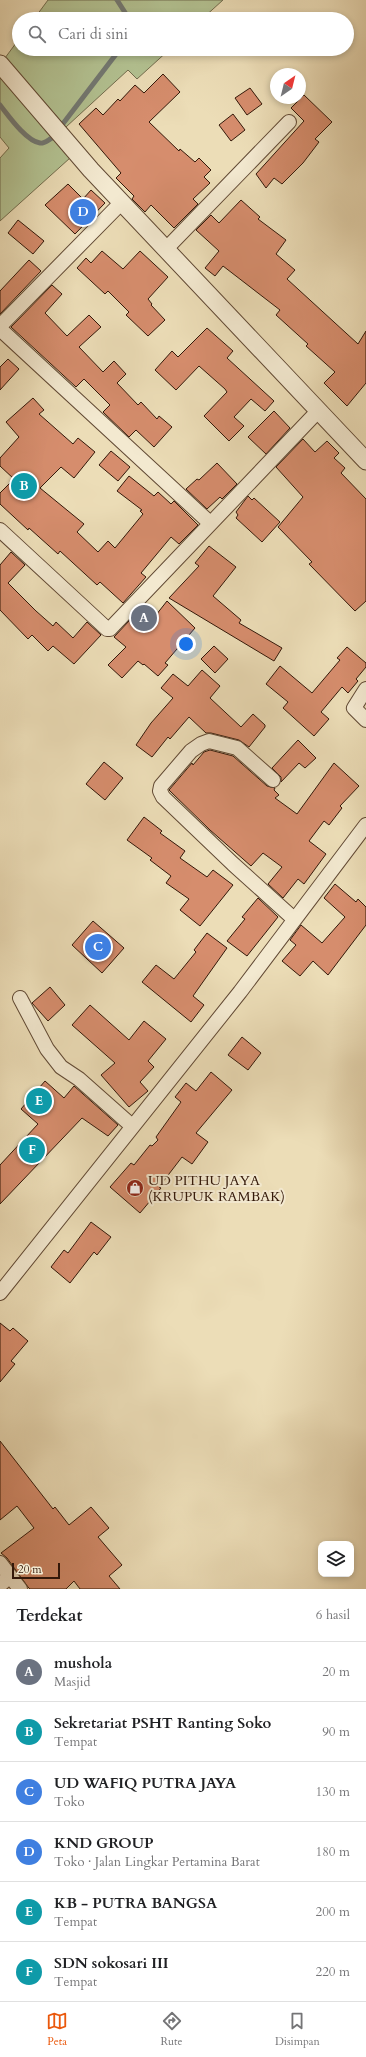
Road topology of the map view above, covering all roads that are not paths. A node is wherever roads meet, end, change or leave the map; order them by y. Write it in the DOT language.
graph roads {
  1 [pos="0,64"];
  2 [pos="289,122"];
  3 [pos="121,202"];
  4 [pos="166,249"];
  5 [pos="0,326"];
  6 [pos="0,330"];
  7 [pos="319,410"];
  8 [pos="366,461"];
  9 [pos="210,523"];
  10 [pos="0,530"];
  11 [pos="366,688"];
  12 [pos="366,720"];
  13 [pos="273,780"];
  14 [pos="366,825"];
  15 [pos="294,919"];
  16 [pos="20,998"];
  17 [pos="132,1126"];
  18 [pos="0,1293"];
  19 [pos="0,1563"];
  20 [pos="5,1581"];
  21 [pos="20,1589"];
  1 -- 3 [label="street"];
  2 -- 4 [label="street"];
  3 -- 4 [label="street"];
  3 -- 5 [label="street"];
  4 -- 7 [label="street"];
  6 -- 9 [label="street"];
  7 -- 8 [label="street"];
  7 -- 9 [label="street"];
  9 -- 10 [label="street"];
  11 -- 12 [label="street"];
  13 -- 15 [label="street"];
  14 -- 15 [label="street"];
  15 -- 17 [label="street"];
  16 -- 17 [label="street"];
  17 -- 18 [label="street"];
  19 -- 20 [label="street"];
  20 -- 21 [label="street"];
}
